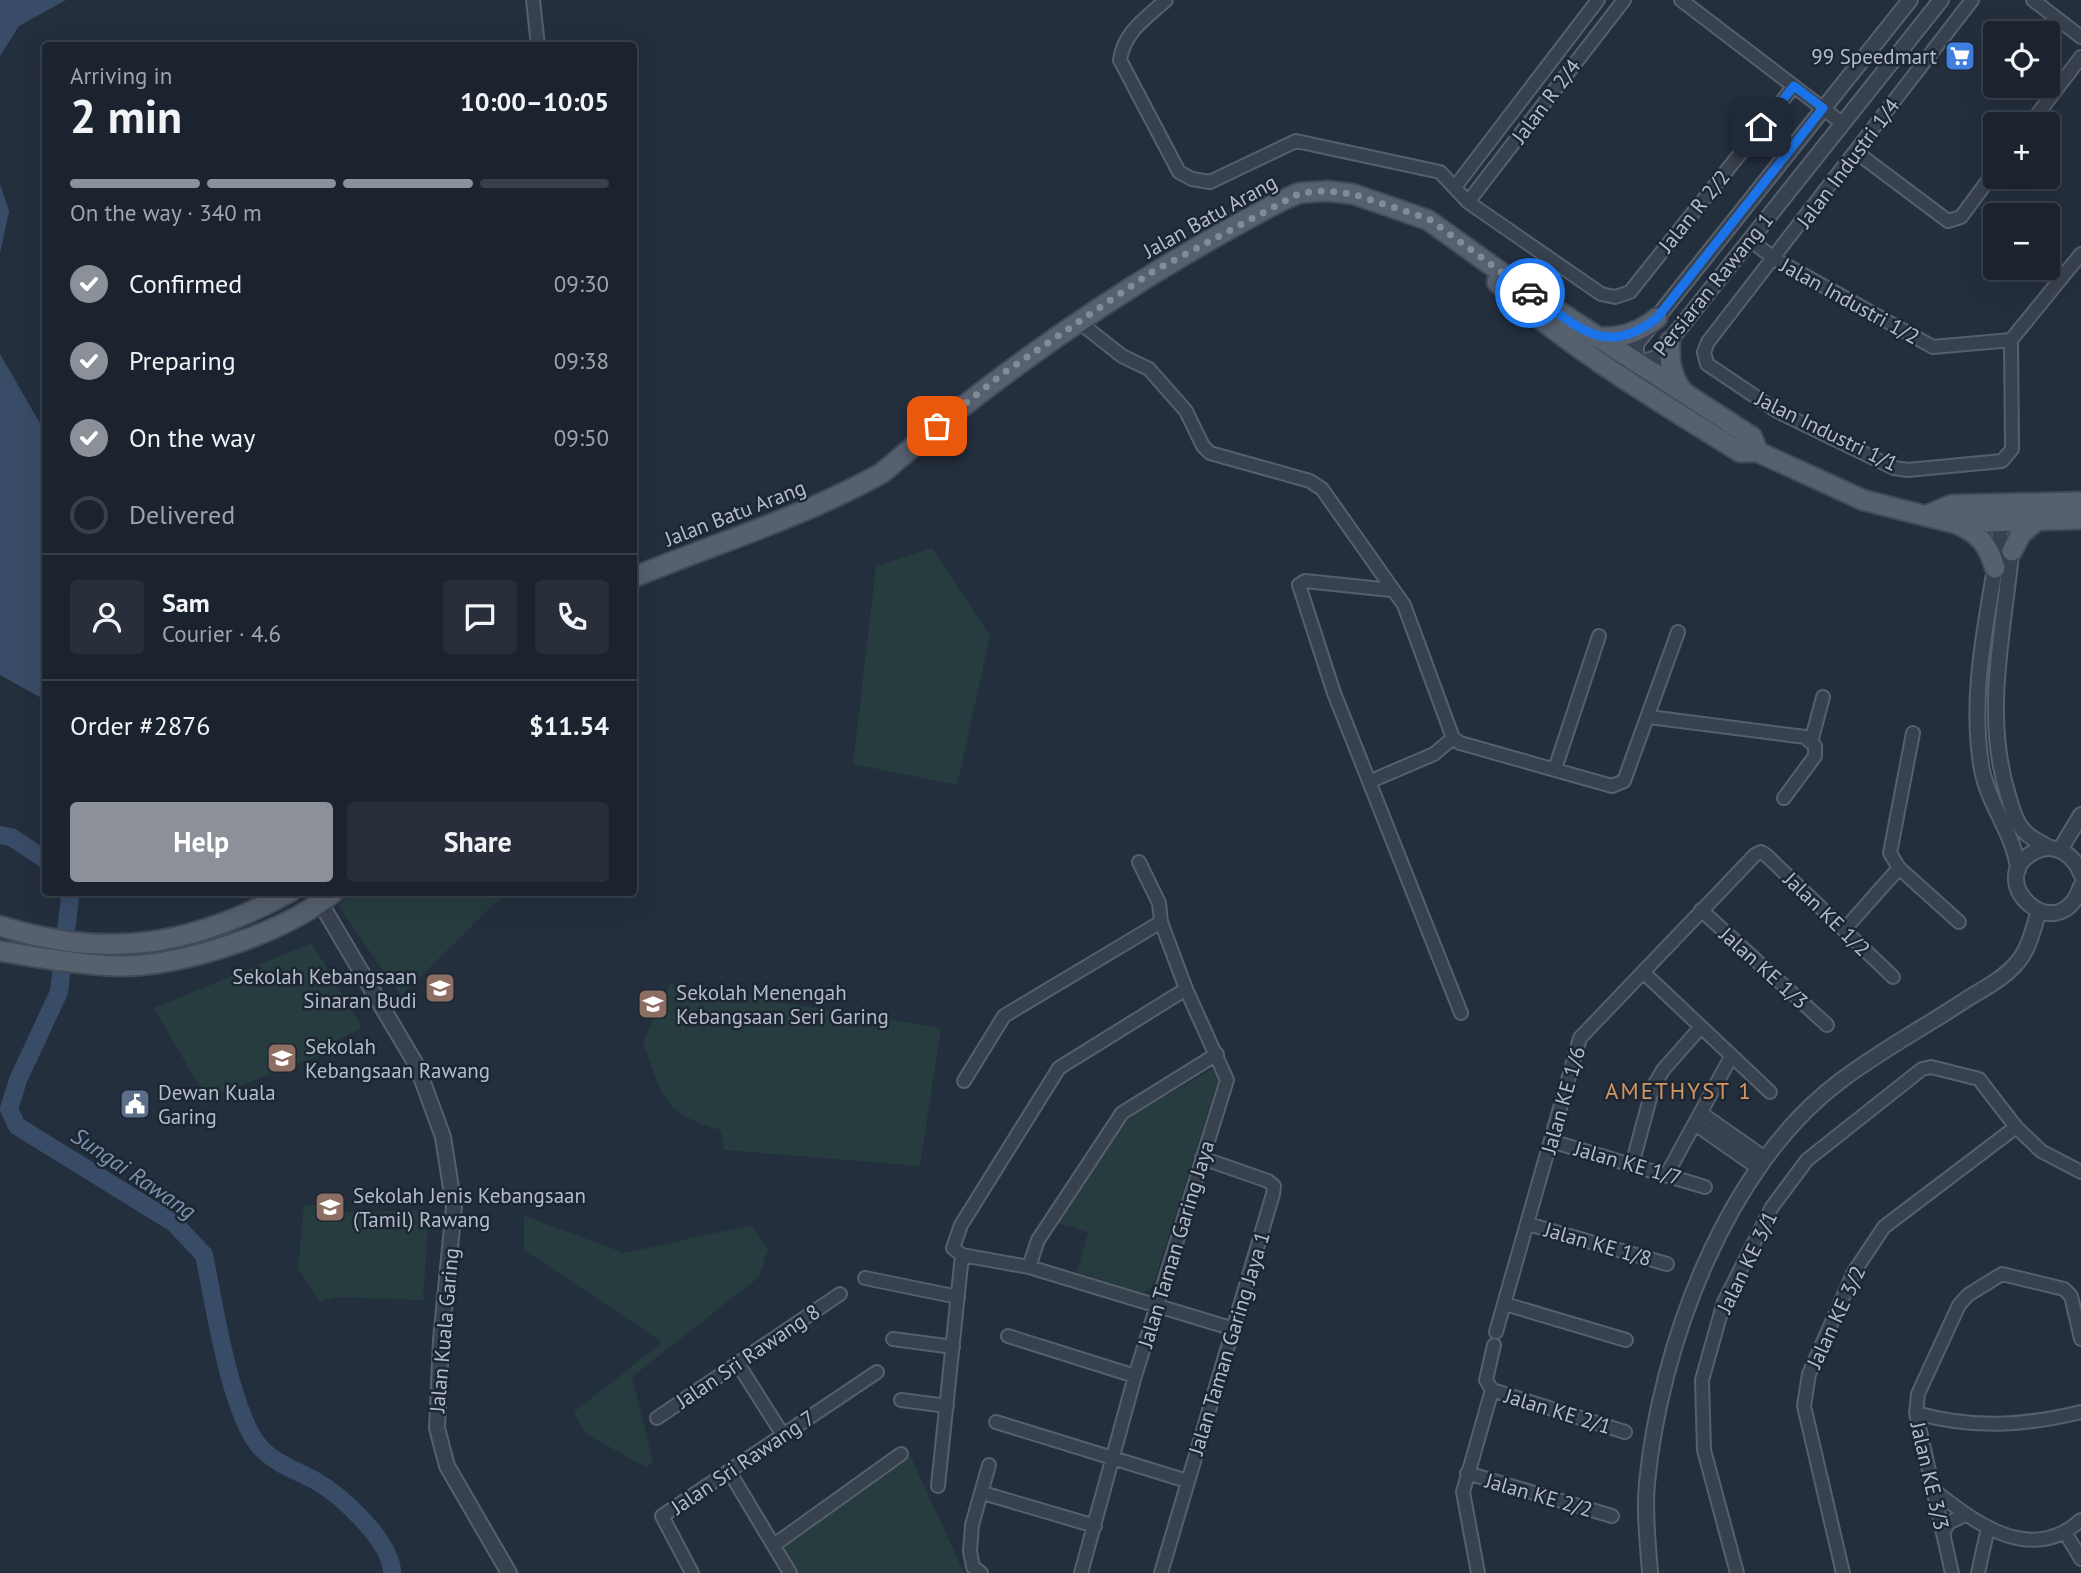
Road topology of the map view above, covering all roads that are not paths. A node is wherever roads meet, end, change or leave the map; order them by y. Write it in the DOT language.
graph roads {
  1 [pos="533,0"];
  2 [pos="1166,0"];
  3 [pos="1598,0"];
  4 [pos="1624,0"];
  5 [pos="1681,0"];
  6 [pos="1910,0"];
  7 [pos="1941,0"];
  8 [pos="1972,0"];
  9 [pos="2034,0"];
  10 [pos="2081,37"];
  11 [pos="538,42"];
  12 [pos="2081,57"];
  13 [pos="1794,86"];
  14 [pos="1823,108"];
  15 [pos="2039,112"];
  16 [pos="1842,123"];
  17 [pos="1856,152"];
  18 [pos="1455,187"];
  19 [pos="1983,187"];
  20 [pos="1468,202"];
  21 [pos="1750,240"];
  22 [pos="1464,246"];
  23 [pos="2081,254"];
  24 [pos="1775,259"];
  25 [pos="1657,318"];
  26 [pos="1079,322"];
  27 [pos="1595,337"];
  28 [pos="2011,340"];
  29 [pos="1670,341"];
  30 [pos="1636,364"];
  31 [pos="1607,365"];
  32 [pos="1646,392"];
  33 [pos="1685,394"];
  34 [pos="1758,452"];
  35 [pos="2081,502"];
  36 [pos="2006,513"];
  37 [pos="1928,515"];
  38 [pos="2081,519"];
  39 [pos="2035,522"];
  40 [pos="1954,523"];
  41 [pos="2011,551"];
  42 [pos="1995,568"];
  43 [pos="637,576"];
  44 [pos="1391,590"];
  45 [pos="1678,632"];
  46 [pos="1599,636"];
  47 [pos="1823,698"];
  48 [pos="1649,717"];
  49 [pos="1913,733"];
  50 [pos="1454,738"];
  51 [pos="1811,742"];
  52 [pos="1555,769"];
  53 [pos="1371,781"];
  54 [pos="1784,798"];
  55 [pos="2081,815"];
  56 [pos="2055,849"];
  57 [pos="1761,852"];
  58 [pos="1139,862"];
  59 [pos="1899,868"];
  60 [pos="2018,870"];
  61 [pos="2081,874"];
  62 [pos="2081,887"];
  63 [pos="282,896"];
  64 [pos="322,896"];
  65 [pos="1701,910"];
  66 [pos="2039,911"];
  67 [pos="1161,922"];
  68 [pos="1959,922"];
  69 [pos="0,926"];
  70 [pos="1844,930"];
  71 [pos="0,951"];
  72 [pos="1643,972"];
  73 [pos="1893,977"];
  74 [pos="1186,989"];
  75 [pos="1461,1013"];
  76 [pos="1827,1025"];
  77 [pos="1701,1027"];
  78 [pos="1217,1054"];
  79 [pos="1731,1057"];
  80 [pos="964,1081"];
  81 [pos="1770,1092"];
  82 [pos="1698,1119"];
  83 [pos="2016,1127"];
  84 [pos="1551,1141"];
  85 [pos="1202,1157"];
  86 [pos="1761,1163"];
  87 [pos="1632,1165"];
  88 [pos="2081,1172"];
  89 [pos="1667,1174"];
  90 [pos="1705,1186"];
  91 [pos="1528,1224"];
  92 [pos="962,1255"];
  93 [pos="1667,1264"];
  94 [pos="1029,1267"];
  95 [pos="865,1278"];
  96 [pos="840,1294"];
  97 [pos="958,1297"];
  98 [pos="1505,1304"];
  99 [pos="1157,1305"];
  100 [pos="1234,1329"];
  101 [pos="1008,1336"];
  102 [pos="893,1339"];
  103 [pos="2081,1339"];
  104 [pos="1626,1340"];
  105 [pos="953,1347"];
  106 [pos="738,1364"];
  107 [pos="877,1373"];
  108 [pos="1135,1376"];
  109 [pos="1492,1390"];
  110 [pos="901,1400"];
  111 [pos="947,1406"];
  112 [pos="2081,1412"];
  113 [pos="1916,1413"];
  114 [pos="657,1418"];
  115 [pos="996,1422"];
  116 [pos="1625,1432"];
  117 [pos="783,1435"];
  118 [pos="901,1454"];
  119 [pos="1114,1456"];
  120 [pos="989,1465"];
  121 [pos="729,1472"];
  122 [pos="1467,1473"];
  123 [pos="1187,1480"];
  124 [pos="938,1486"];
  125 [pos="1930,1488"];
  126 [pos="983,1493"];
  127 [pos="1965,1515"];
  128 [pos="1612,1516"];
  129 [pos="2081,1520"];
  130 [pos="1095,1526"];
  131 [pos="1988,1528"];
  132 [pos="1943,1534"];
  133 [pos="2066,1534"];
  134 [pos="774,1545"];
  135 [pos="2081,1559"];
  136 [pos="979,1572"];
  137 [pos="509,1573"];
  138 [pos="692,1573"];
  139 [pos="790,1573"];
  140 [pos="1081,1573"];
  141 [pos="1161,1573"];
  142 [pos="1478,1573"];
  143 [pos="1650,1573"];
  144 [pos="1737,1573"];
  145 [pos="1843,1573"];
  146 [pos="1952,1573"];
  147 [pos="1978,1573"];
  1 -- 11 [label="street"];
  2 -- 18 [label="street"];
  3 -- 18 [label="street"];
  4 -- 20 [label="street, Jalan R 2/4"];
  5 -- 13 [label="street"];
  6 -- 14 [label="street, Persiaran Rawang 1"];
  7 -- 16 [label="street, Persiaran Rawang 1"];
  8 -- 17 [label="street, Jalan Industri 1/4"];
  9 -- 10 [label="street"];
  12 -- 15 [label="street"];
  13 -- 14 [label="street"];
  13 -- 20 [label="street, Jalan R 2/2"];
  14 -- 16 [label="street"];
  14 -- 25 [label="street, Persiaran Rawang 1"];
  16 -- 21 [label="street, Persiaran Rawang 1"];
  17 -- 19 [label="street"];
  17 -- 24 [label="street, Jalan Industri 1/4"];
  18 -- 20 [label="street"];
  21 -- 24 [label="street, Jalan Industri 1/2"];
  21 -- 29 [label="street, Persiaran Rawang 1"];
  22 -- 26 [label="main road, Jalan Batu Arang"];
  22 -- 27 [label="main road, Jalan Batu Arang"];
  22 -- 31 [label="main road"];
  23 -- 28 [label="street"];
  24 -- 28 [label="street, Jalan Industri 1/2"];
  24 -- 28 [label="street, Jalan Industri 1/1"];
  25 -- 27 [label="main road"];
  25 -- 30 [label="street, Persiaran Rawang 1"];
  26 -- 43 [label="main road, Jalan Batu Arang"];
  26 -- 44 [label="street"];
  27 -- 30 [label="main road, Jalan Batu Arang"];
  29 -- 30 [label="street, Persiaran Rawang 1"];
  29 -- 33 [label="main road"];
  30 -- 31 [label="main road"];
  30 -- 32 [label="main road"];
  30 -- 33 [label="main road, Jalan Batu Arang"];
  31 -- 32 [label="main road"];
  32 -- 34 [label="main road"];
  33 -- 34 [label="main road, Jalan Batu Arang"];
  34 -- 37 [label="main road, Jalan Batu Arang"];
  35 -- 36 [label="main road, Jalan Batu Arang"];
  36 -- 37 [label="main road, Jalan Batu Arang"];
  36 -- 39 [label="main road, Jalan Batu Arang"];
  36 -- 40 [label="main road, Jalan Batu Arang"];
  36 -- 41 [label="street"];
  36 -- 42 [label="street"];
  37 -- 40 [label="main road, Jalan Batu Arang"];
  38 -- 39 [label="main road, Jalan Batu Arang"];
  39 -- 41 [label="main road"];
  40 -- 42 [label="main road"];
  41 -- 56 [label="street"];
  42 -- 60 [label="street"];
  44 -- 50 [label="street"];
  44 -- 53 [label="street"];
  45 -- 48 [label="street"];
  46 -- 52 [label="street"];
  47 -- 51 [label="street"];
  48 -- 51 [label="street"];
  48 -- 52 [label="street"];
  49 -- 59 [label="street"];
  50 -- 52 [label="street"];
  50 -- 53 [label="street"];
  51 -- 54 [label="street"];
  53 -- 75 [label="street"];
  55 -- 56 [label="street"];
  56 -- 60 [label="street"];
  56 -- 61 [label="street"];
  57 -- 65 [label="street, Jalan KE 1/6"];
  57 -- 70 [label="street, Jalan KE 1/2"];
  58 -- 67 [label="street, Jalan Taman Garing Jaya"];
  59 -- 68 [label="street"];
  59 -- 70 [label="street"];
  60 -- 66 [label="street"];
  62 -- 66 [label="street"];
  63 -- 69 [label="main road"];
  64 -- 71 [label="main road"];
  64 -- 137 [label="street, Jalan Kuala Garing"];
  65 -- 72 [label="street, Jalan KE 1/6"];
  65 -- 76 [label="street, Jalan KE 1/3"];
  66 -- 86 [label="street"];
  67 -- 74 [label="street, Jalan Taman Garing Jaya"];
  67 -- 80 [label="street"];
  70 -- 73 [label="street, Jalan KE 1/2"];
  72 -- 77 [label="street"];
  72 -- 84 [label="street, Jalan KE 1/6"];
  74 -- 78 [label="street, Jalan Taman Garing Jaya"];
  74 -- 92 [label="street"];
  77 -- 79 [label="street"];
  77 -- 87 [label="street"];
  78 -- 85 [label="street, Jalan Taman Garing Jaya"];
  78 -- 94 [label="street"];
  79 -- 81 [label="street"];
  79 -- 82 [label="street"];
  82 -- 86 [label="street"];
  82 -- 89 [label="street"];
  83 -- 88 [label="street"];
  83 -- 144 [label="street, Jalan KE 3/1"];
  83 -- 145 [label="street, Jalan KE 3/2"];
  84 -- 87 [label="street, Jalan KE 1/7"];
  84 -- 91 [label="street, Jalan KE 1/6"];
  85 -- 99 [label="street, Jalan Taman Garing Jaya"];
  85 -- 100 [label="street, Jalan Taman Garing Jaya 1"];
  86 -- 143 [label="street"];
  87 -- 89 [label="street, Jalan KE 1/7"];
  89 -- 90 [label="street, Jalan KE 1/7"];
  91 -- 93 [label="street, Jalan KE 1/8"];
  91 -- 98 [label="street, Jalan KE 1/6"];
  92 -- 94 [label="street"];
  92 -- 97 [label="street"];
  94 -- 99 [label="street"];
  95 -- 97 [label="street"];
  96 -- 106 [label="street, Jalan Sri Rawang 8"];
  97 -- 105 [label="street"];
  98 -- 104 [label="street"];
  98 -- 109 [label="street, Jalan KE 1/6"];
  99 -- 100 [label="street"];
  99 -- 108 [label="street, Jalan Taman Garing Jaya"];
  100 -- 123 [label="street, Jalan Taman Garing Jaya 1"];
  101 -- 108 [label="street"];
  102 -- 105 [label="street"];
  103 -- 113 [label="street, Jalan KE 3/3"];
  105 -- 111 [label="street"];
  106 -- 114 [label="street, Jalan Sri Rawang 8"];
  106 -- 117 [label="street"];
  107 -- 117 [label="street, Jalan Sri Rawang 7"];
  108 -- 119 [label="street, Jalan Taman Garing Jaya"];
  109 -- 116 [label="street, Jalan KE 2/1"];
  109 -- 122 [label="street, Jalan KE 1/6"];
  110 -- 111 [label="street"];
  111 -- 124 [label="street"];
  112 -- 113 [label="street"];
  113 -- 125 [label="street, Jalan KE 3/3"];
  115 -- 119 [label="street"];
  117 -- 121 [label="street, Jalan Sri Rawang 7"];
  118 -- 134 [label="street"];
  119 -- 123 [label="street"];
  119 -- 130 [label="street, Jalan Taman Garing Jaya"];
  120 -- 126 [label="street"];
  121 -- 134 [label="street"];
  121 -- 138 [label="street, Jalan Sri Rawang 7"];
  122 -- 128 [label="street, Jalan KE 2/2"];
  122 -- 142 [label="street, Jalan KE 1/6"];
  123 -- 141 [label="street, Jalan Taman Garing Jaya 1"];
  125 -- 127 [label="street"];
  125 -- 132 [label="street, Jalan KE 3/3"];
  126 -- 130 [label="street"];
  126 -- 136 [label="street"];
  127 -- 131 [label="street"];
  127 -- 132 [label="street"];
  129 -- 133 [label="street"];
  130 -- 140 [label="street, Jalan Taman Garing Jaya"];
  131 -- 133 [label="street"];
  131 -- 147 [label="street"];
  132 -- 146 [label="street, Jalan KE 3/3"];
  133 -- 135 [label="street"];
  134 -- 139 [label="street"];
}
